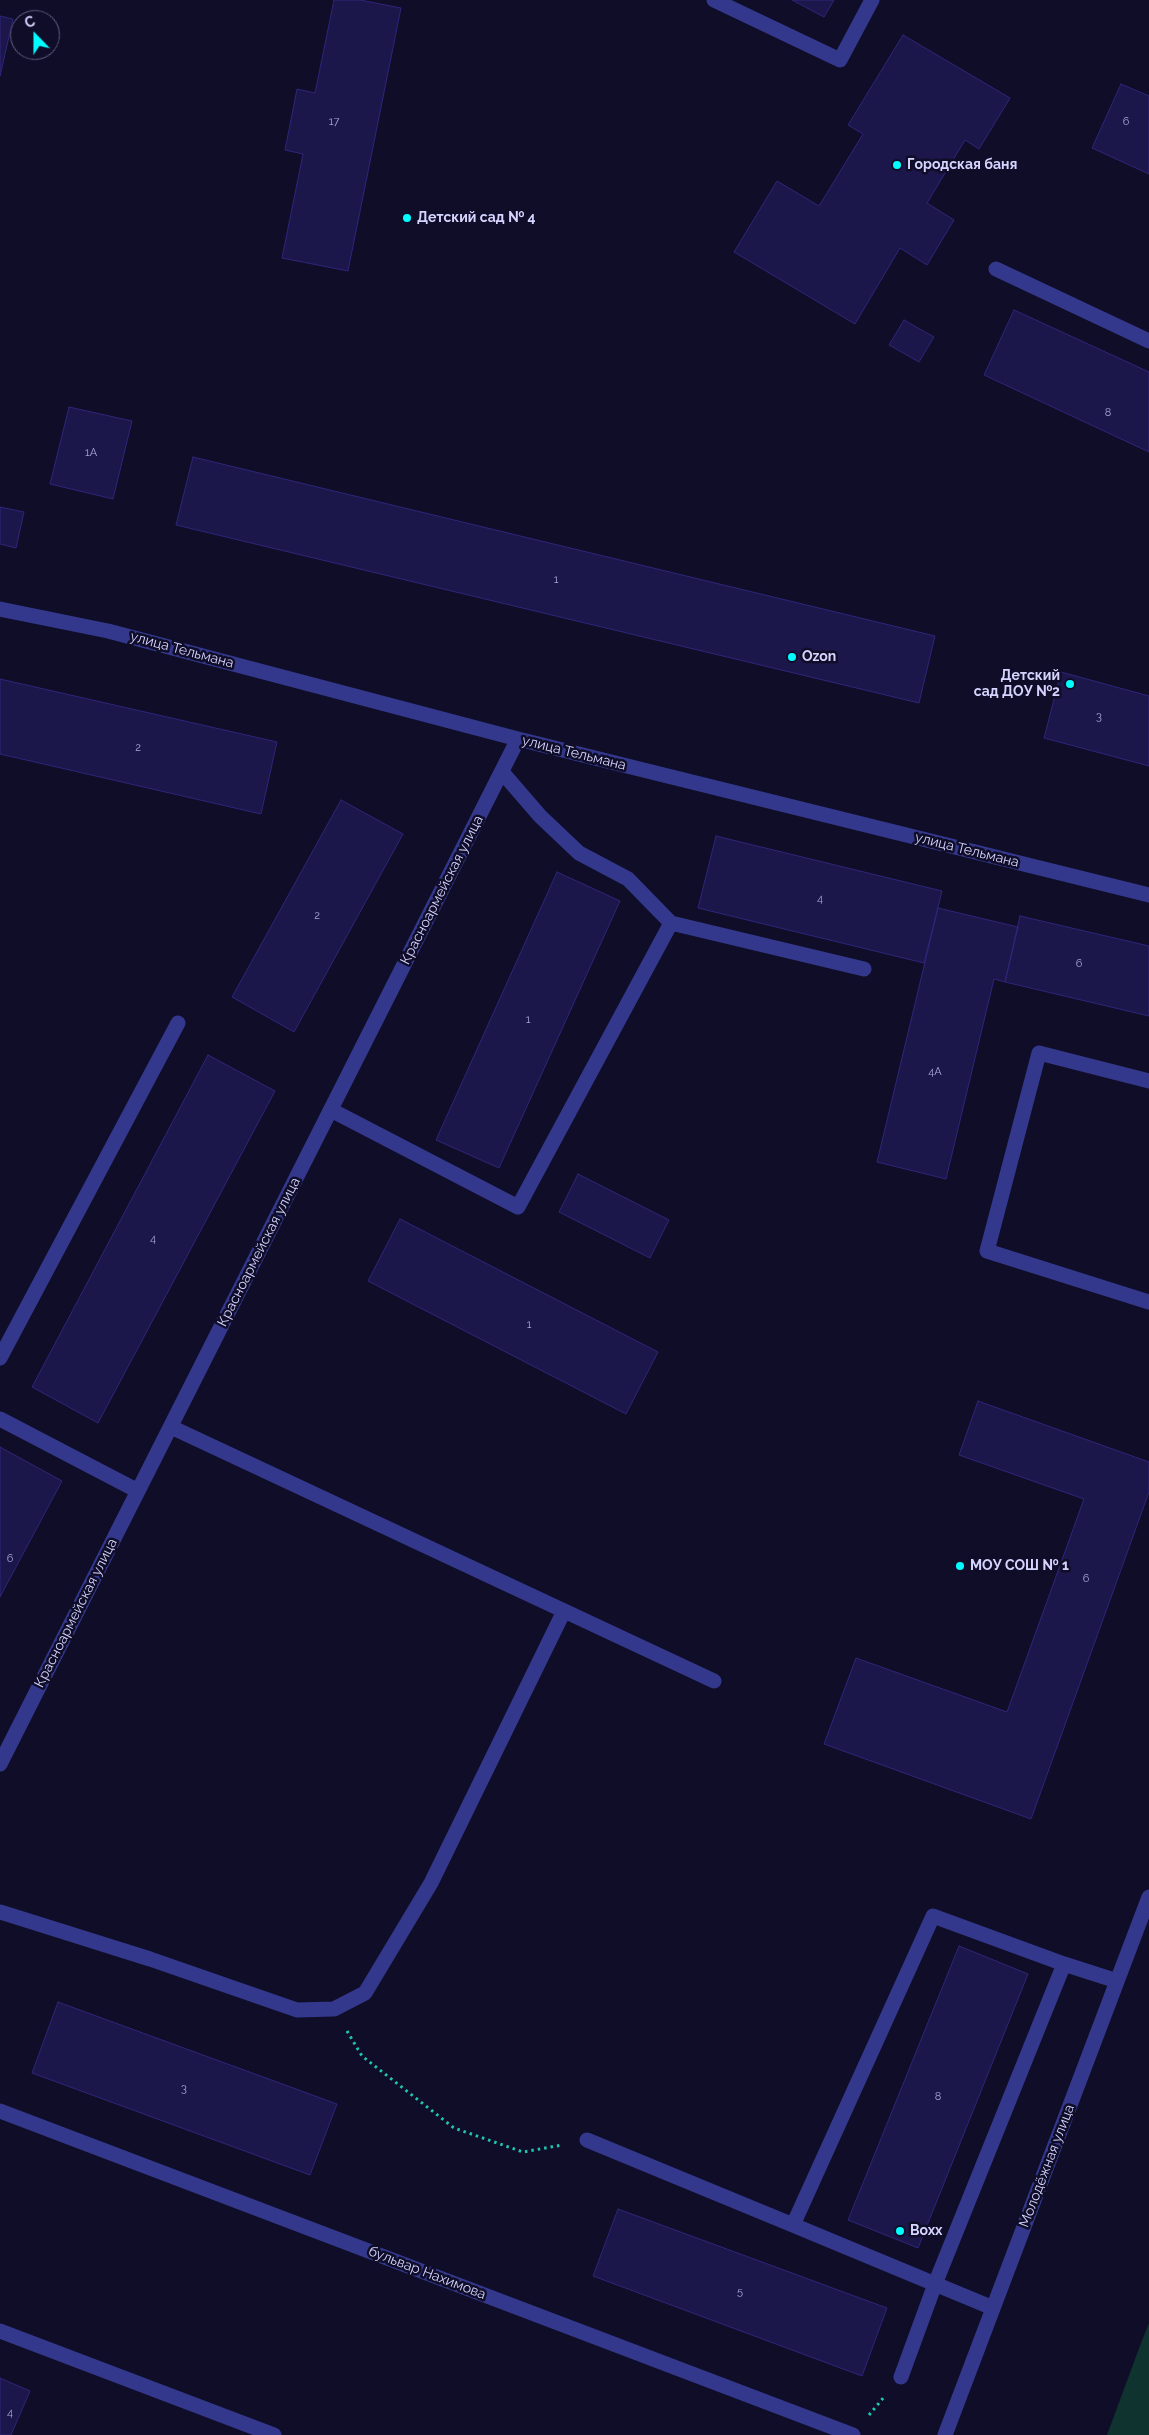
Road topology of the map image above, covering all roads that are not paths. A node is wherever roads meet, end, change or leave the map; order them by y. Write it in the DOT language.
graph roads {
  1 [pos="714,0"];
  2 [pos="872,0"];
  3 [pos="996,269"];
  4 [pos="1149,341"];
  5 [pos="0,609"];
  6 [pos="518,739"];
  7 [pos="502,772"];
  8 [pos="1149,894"];
  9 [pos="671,922"];
  10 [pos="864,969"];
  11 [pos="178,1023"];
  12 [pos="1149,1081"];
  13 [pos="331,1110"];
  14 [pos="1149,1302"];
  15 [pos="0,1358"];
  16 [pos="0,1419"];
  17 [pos="171,1427"];
  18 [pos="138,1491"];
  19 [pos="564,1611"];
  20 [pos="714,1681"];
  21 [pos="0,1764"];
  22 [pos="1149,1897"];
  23 [pos="0,1912"];
  24 [pos="1064,1964"];
  25 [pos="1117,1980"];
  26 [pos="0,2111"];
  27 [pos="587,2140"];
  28 [pos="793,2225"];
  29 [pos="935,2284"];
  30 [pos="993,2308"];
  31 [pos="0,2332"];
  32 [pos="901,2377"];
  33 [pos="274,2435"];
  34 [pos="853,2435"];
  35 [pos="945,2435"];
  1 -- 2 [label="street"];
  3 -- 4 [label="street"];
  5 -- 6 [label="street, улица Тельмана"];
  6 -- 7 [label="street, Красноармейская улица"];
  6 -- 8 [label="street, улица Тельмана"];
  7 -- 9 [label="street"];
  7 -- 13 [label="street, Красноармейская улица"];
  9 -- 10 [label="street"];
  9 -- 13 [label="street"];
  11 -- 15 [label="street"];
  12 -- 14 [label="street"];
  13 -- 17 [label="street, Красноармейская улица"];
  16 -- 18 [label="street"];
  17 -- 18 [label="street, Красноармейская улица"];
  17 -- 19 [label="street"];
  18 -- 21 [label="street, Красноармейская улица"];
  19 -- 20 [label="street"];
  19 -- 23 [label="street"];
  22 -- 25 [label="street, Молодёжная улица"];
  24 -- 25 [label="street"];
  24 -- 28 [label="street"];
  24 -- 29 [label="street"];
  25 -- 30 [label="street, Молодёжная улица"];
  26 -- 34 [label="street, бульвар Нахимова"];
  27 -- 28 [label="street"];
  28 -- 29 [label="street"];
  29 -- 30 [label="street"];
  29 -- 32 [label="street"];
  30 -- 35 [label="street, Молодёжная улица"];
  31 -- 33 [label="street"];
}
